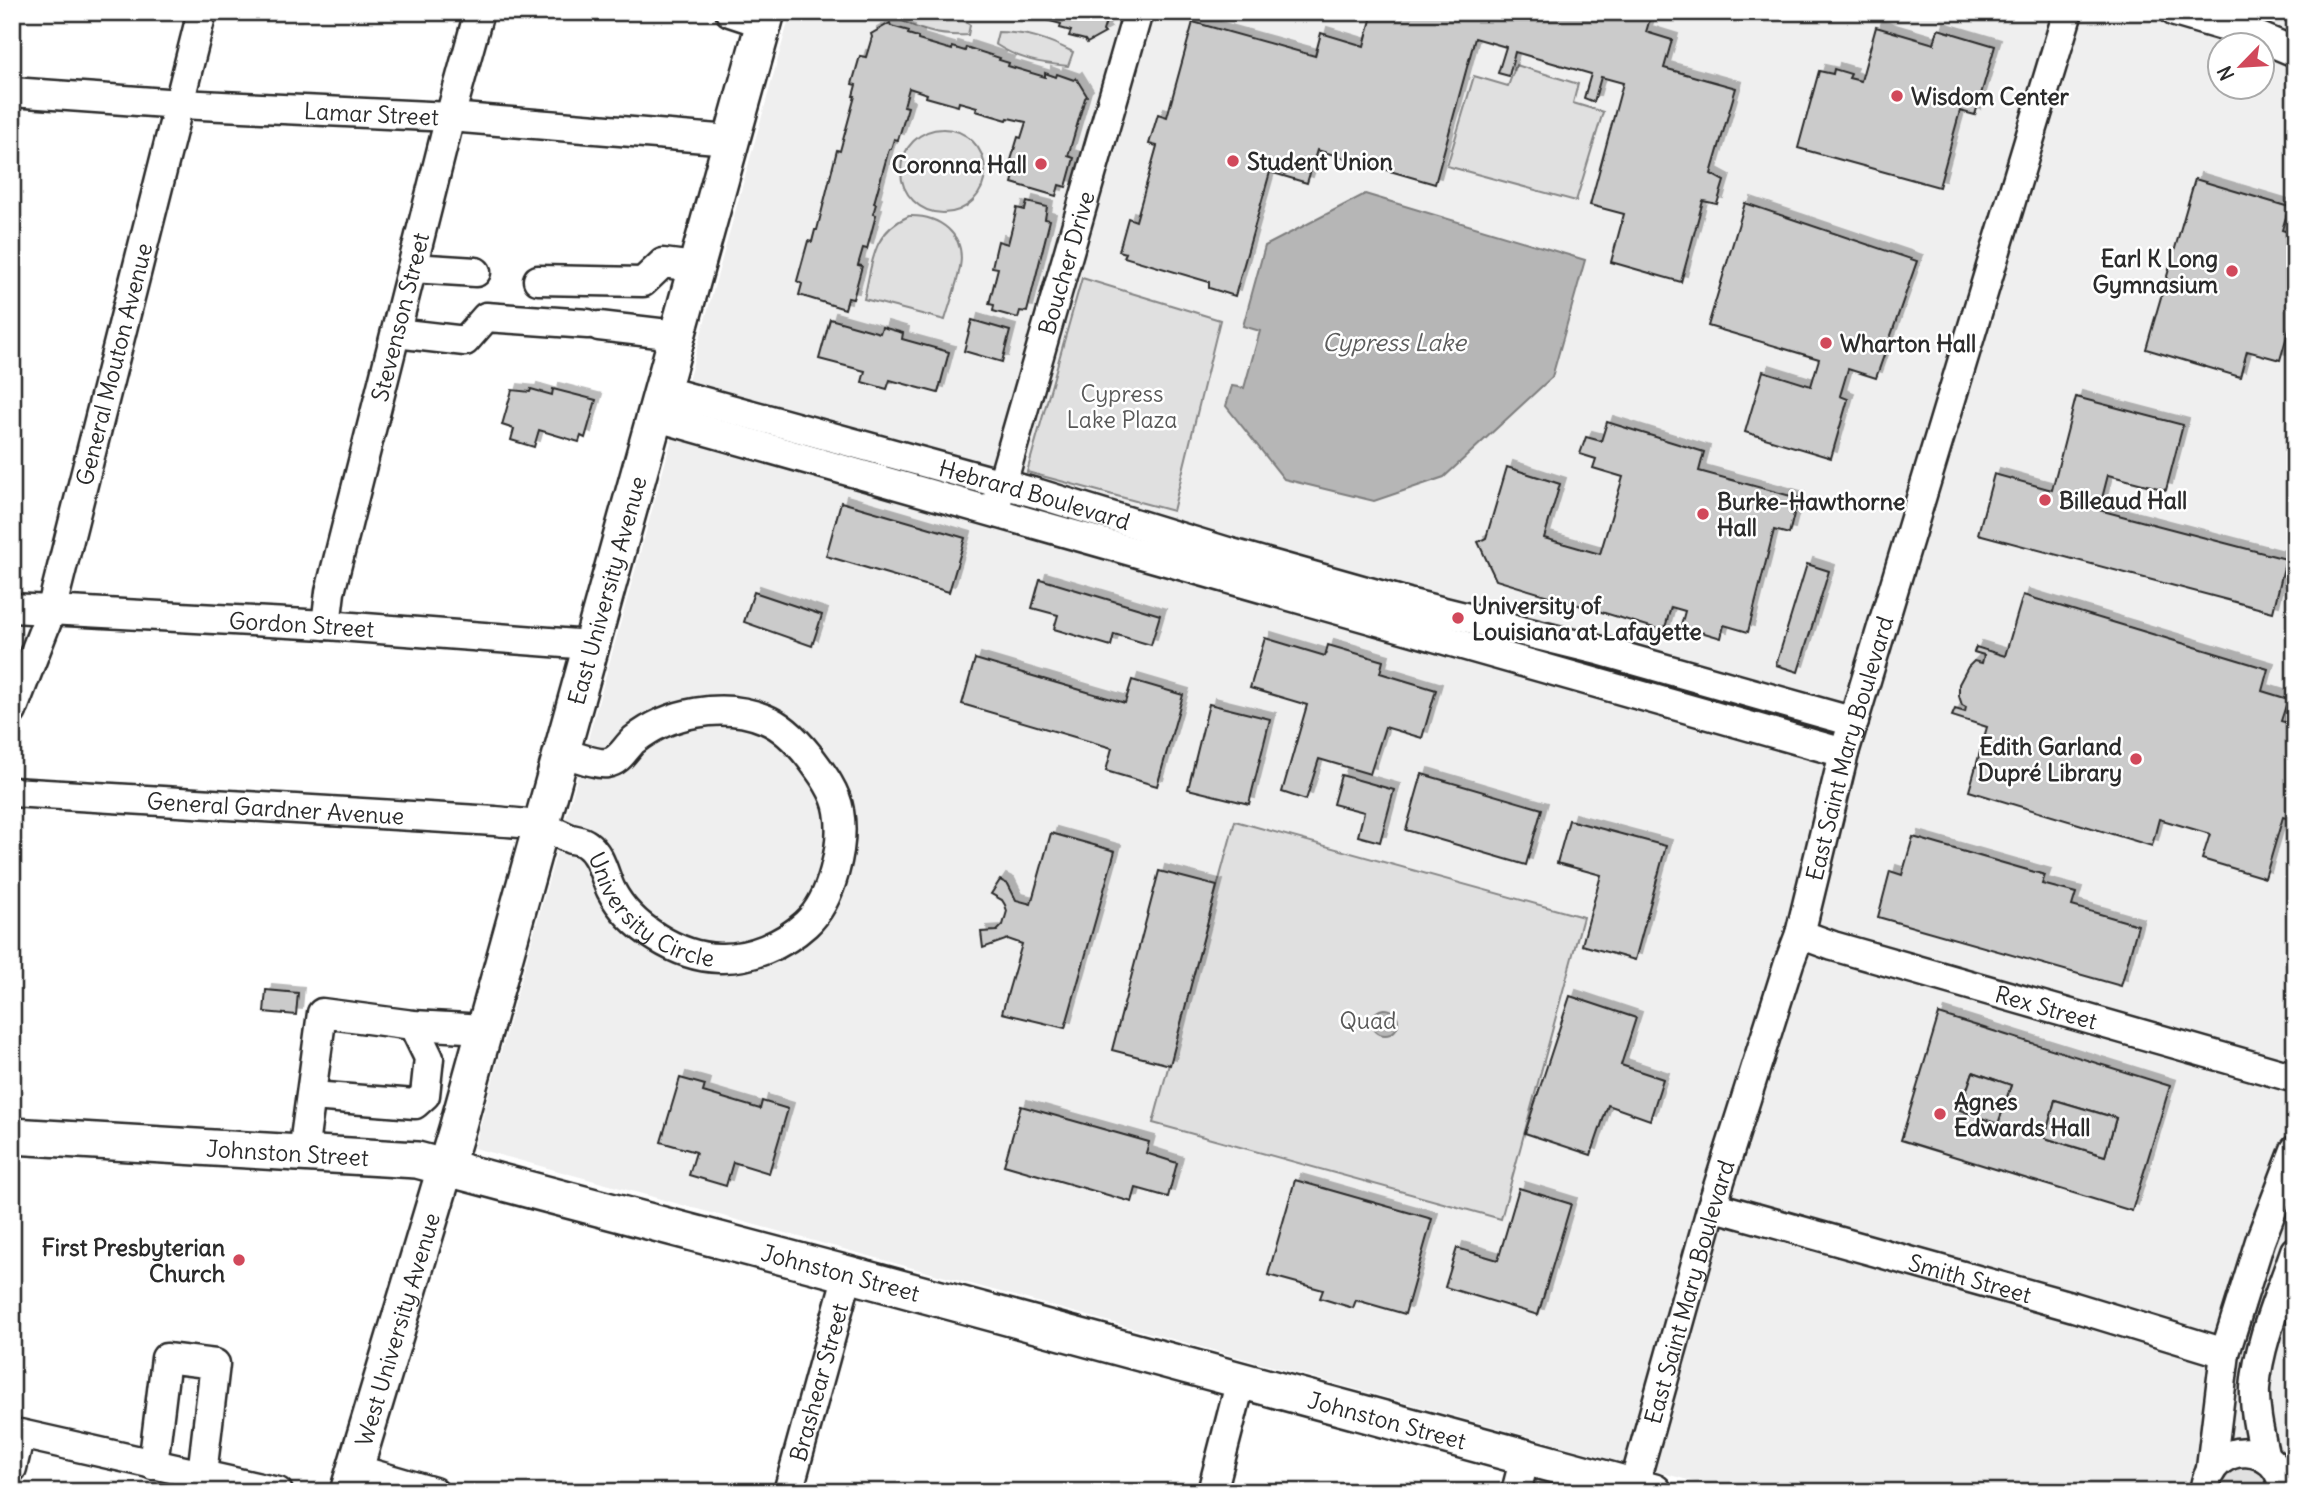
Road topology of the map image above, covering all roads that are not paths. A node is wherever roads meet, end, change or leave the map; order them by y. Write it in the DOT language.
graph roads {
  1 [pos="202,12"];
  2 [pos="479,12"];
  3 [pos="730,12"];
  4 [pos="1138,12"];
  5 [pos="2068,12"];
  6 [pos="2175,12"];
  7 [pos="765,18"];
  8 [pos="2295,52"];
  9 [pos="12,92"];
  10 [pos="180,104"];
  11 [pos="450,117"];
  12 [pos="730,140"];
  13 [pos="695,267"];
  14 [pos="412,268"];
  15 [pos="476,272"];
  16 [pos="538,280"];
  17 [pos="396,333"];
  18 [pos="676,335"];
  19 [pos="657,403"];
  20 [pos="804,428"];
  21 [pos="796,456"];
  22 [pos="1002,484"];
  23 [pos="994,511"];
  24 [pos="12,608"];
  25 [pos="51,611"];
  26 [pos="1404,615"];
  27 [pos="326,625"];
  28 [pos="590,645"];
  29 [pos="1711,682"];
  30 [pos="12,711"];
  31 [pos="1701,712"];
  32 [pos="1854,722"];
  33 [pos="561,752"];
  34 [pos="1844,753"];
  35 [pos="12,792"];
  36 [pos="540,826"];
  37 [pos="1800,934"];
  38 [pos="414,1025"];
  39 [pos="484,1029"];
  40 [pos="2295,1078"];
  41 [pos="312,1096"];
  42 [pos="12,1136"];
  43 [pos="2295,1150"];
  44 [pos="303,1153"];
  45 [pos="446,1167"];
  46 [pos="1712,1206"];
  47 [pos="2260,1241"];
  48 [pos="2295,1251"];
  49 [pos="848,1273"];
  50 [pos="2225,1353"];
  51 [pos="1241,1380"];
  52 [pos="1525,1457"];
  53 [pos="153,1465"];
  54 [pos="12,1468"];
  55 [pos="202,1474"];
  56 [pos="2281,1478"];
  57 [pos="351,1480"];
  58 [pos="2207,1480"];
  59 [pos="1640,1490"];
  60 [pos="278,1492"];
  61 [pos="434,1492"];
  62 [pos="788,1492"];
  63 [pos="1212,1492"];
  64 [pos="1516,1492"];
  1 -- 10 [label="street, General Mouton Avenue"];
  2 -- 11 [label="street, Stevenson Street"];
  3 -- 7 [label="street"];
  4 -- 22 [label="street, Boucher Drive"];
  5 -- 32 [label="street, East Saint Mary Boulevard"];
  6 -- 8 [label="street"];
  7 -- 12 [label="main road, East University Avenue"];
  9 -- 10 [label="street, Lamar Street"];
  10 -- 11 [label="street, Lamar Street"];
  10 -- 25 [label="street, General Mouton Avenue"];
  11 -- 12 [label="street, Lamar Street"];
  11 -- 14 [label="street, Stevenson Street"];
  12 -- 13 [label="main road, East University Avenue"];
  13 -- 16 [label="street"];
  13 -- 18 [label="main road, East University Avenue"];
  14 -- 15 [label="street"];
  14 -- 17 [label="street, Stevenson Street"];
  17 -- 18 [label="street"];
  17 -- 27 [label="street, Stevenson Street"];
  18 -- 19 [label="main road, East University Avenue"];
  19 -- 20 [label="street, Hebrard Boulevard"];
  19 -- 21 [label="street, Hebrard Boulevard"];
  19 -- 28 [label="main road, East University Avenue"];
  20 -- 21 [label="street"];
  20 -- 22 [label="street, Hebrard Boulevard"];
  21 -- 23 [label="street, Hebrard Boulevard"];
  22 -- 23 [label="street, Boucher Drive"];
  22 -- 26 [label="street, Hebrard Boulevard"];
  23 -- 26 [label="street, Hebrard Boulevard"];
  24 -- 25 [label="street, Gordon Street"];
  25 -- 27 [label="street, Gordon Street"];
  25 -- 30 [label="street, General Mouton Avenue"];
  26 -- 29 [label="street, Hebrard Boulevard"];
  26 -- 31 [label="street, Hebrard Boulevard"];
  27 -- 28 [label="street, Gordon Street"];
  28 -- 33 [label="main road, East University Avenue"];
  29 -- 31 [label="street"];
  29 -- 32 [label="street, Hebrard Boulevard"];
  31 -- 34 [label="street, Hebrard Boulevard"];
  32 -- 34 [label="street, East Saint Mary Boulevard"];
  33 -- 36 [label="main road, East University Avenue"];
  33 -- 36 [label="street, University Circle"];
  34 -- 37 [label="street, East Saint Mary Boulevard"];
  35 -- 36 [label="street, General Gardner Avenue"];
  36 -- 39 [label="main road, East University Avenue"];
  37 -- 40 [label="street, Rex Street"];
  37 -- 46 [label="street, East Saint Mary Boulevard"];
  38 -- 39 [label="street"];
  38 -- 41 [label="street"];
  38 -- 41 [label="street"];
  39 -- 45 [label="main road, East University Avenue"];
  41 -- 44 [label="street"];
  42 -- 44 [label="main road, Johnston Street"];
  43 -- 47 [label="street"];
  44 -- 45 [label="main road, Johnston Street"];
  45 -- 49 [label="main road, Johnston Street"];
  45 -- 57 [label="main road, West University Avenue"];
  46 -- 50 [label="street, Smith Street"];
  46 -- 59 [label="street, East Saint Mary Boulevard"];
  47 -- 48 [label="street"];
  47 -- 50 [label="street"];
  48 -- 56 [label="street"];
  49 -- 51 [label="main road, Johnston Street"];
  49 -- 62 [label="street, Brashear Street"];
  50 -- 58 [label="street"];
  51 -- 52 [label="main road, Johnston Street"];
  51 -- 63 [label="street"];
  52 -- 59 [label="main road, Johnston Street"];
  52 -- 64 [label="street"];
  53 -- 54 [label="street"];
  53 -- 55 [label="street"];
  53 -- 55 [label="street"];
  55 -- 60 [label="street"];
  56 -- 58 [label="street"];
  57 -- 61 [label="street"];
}
